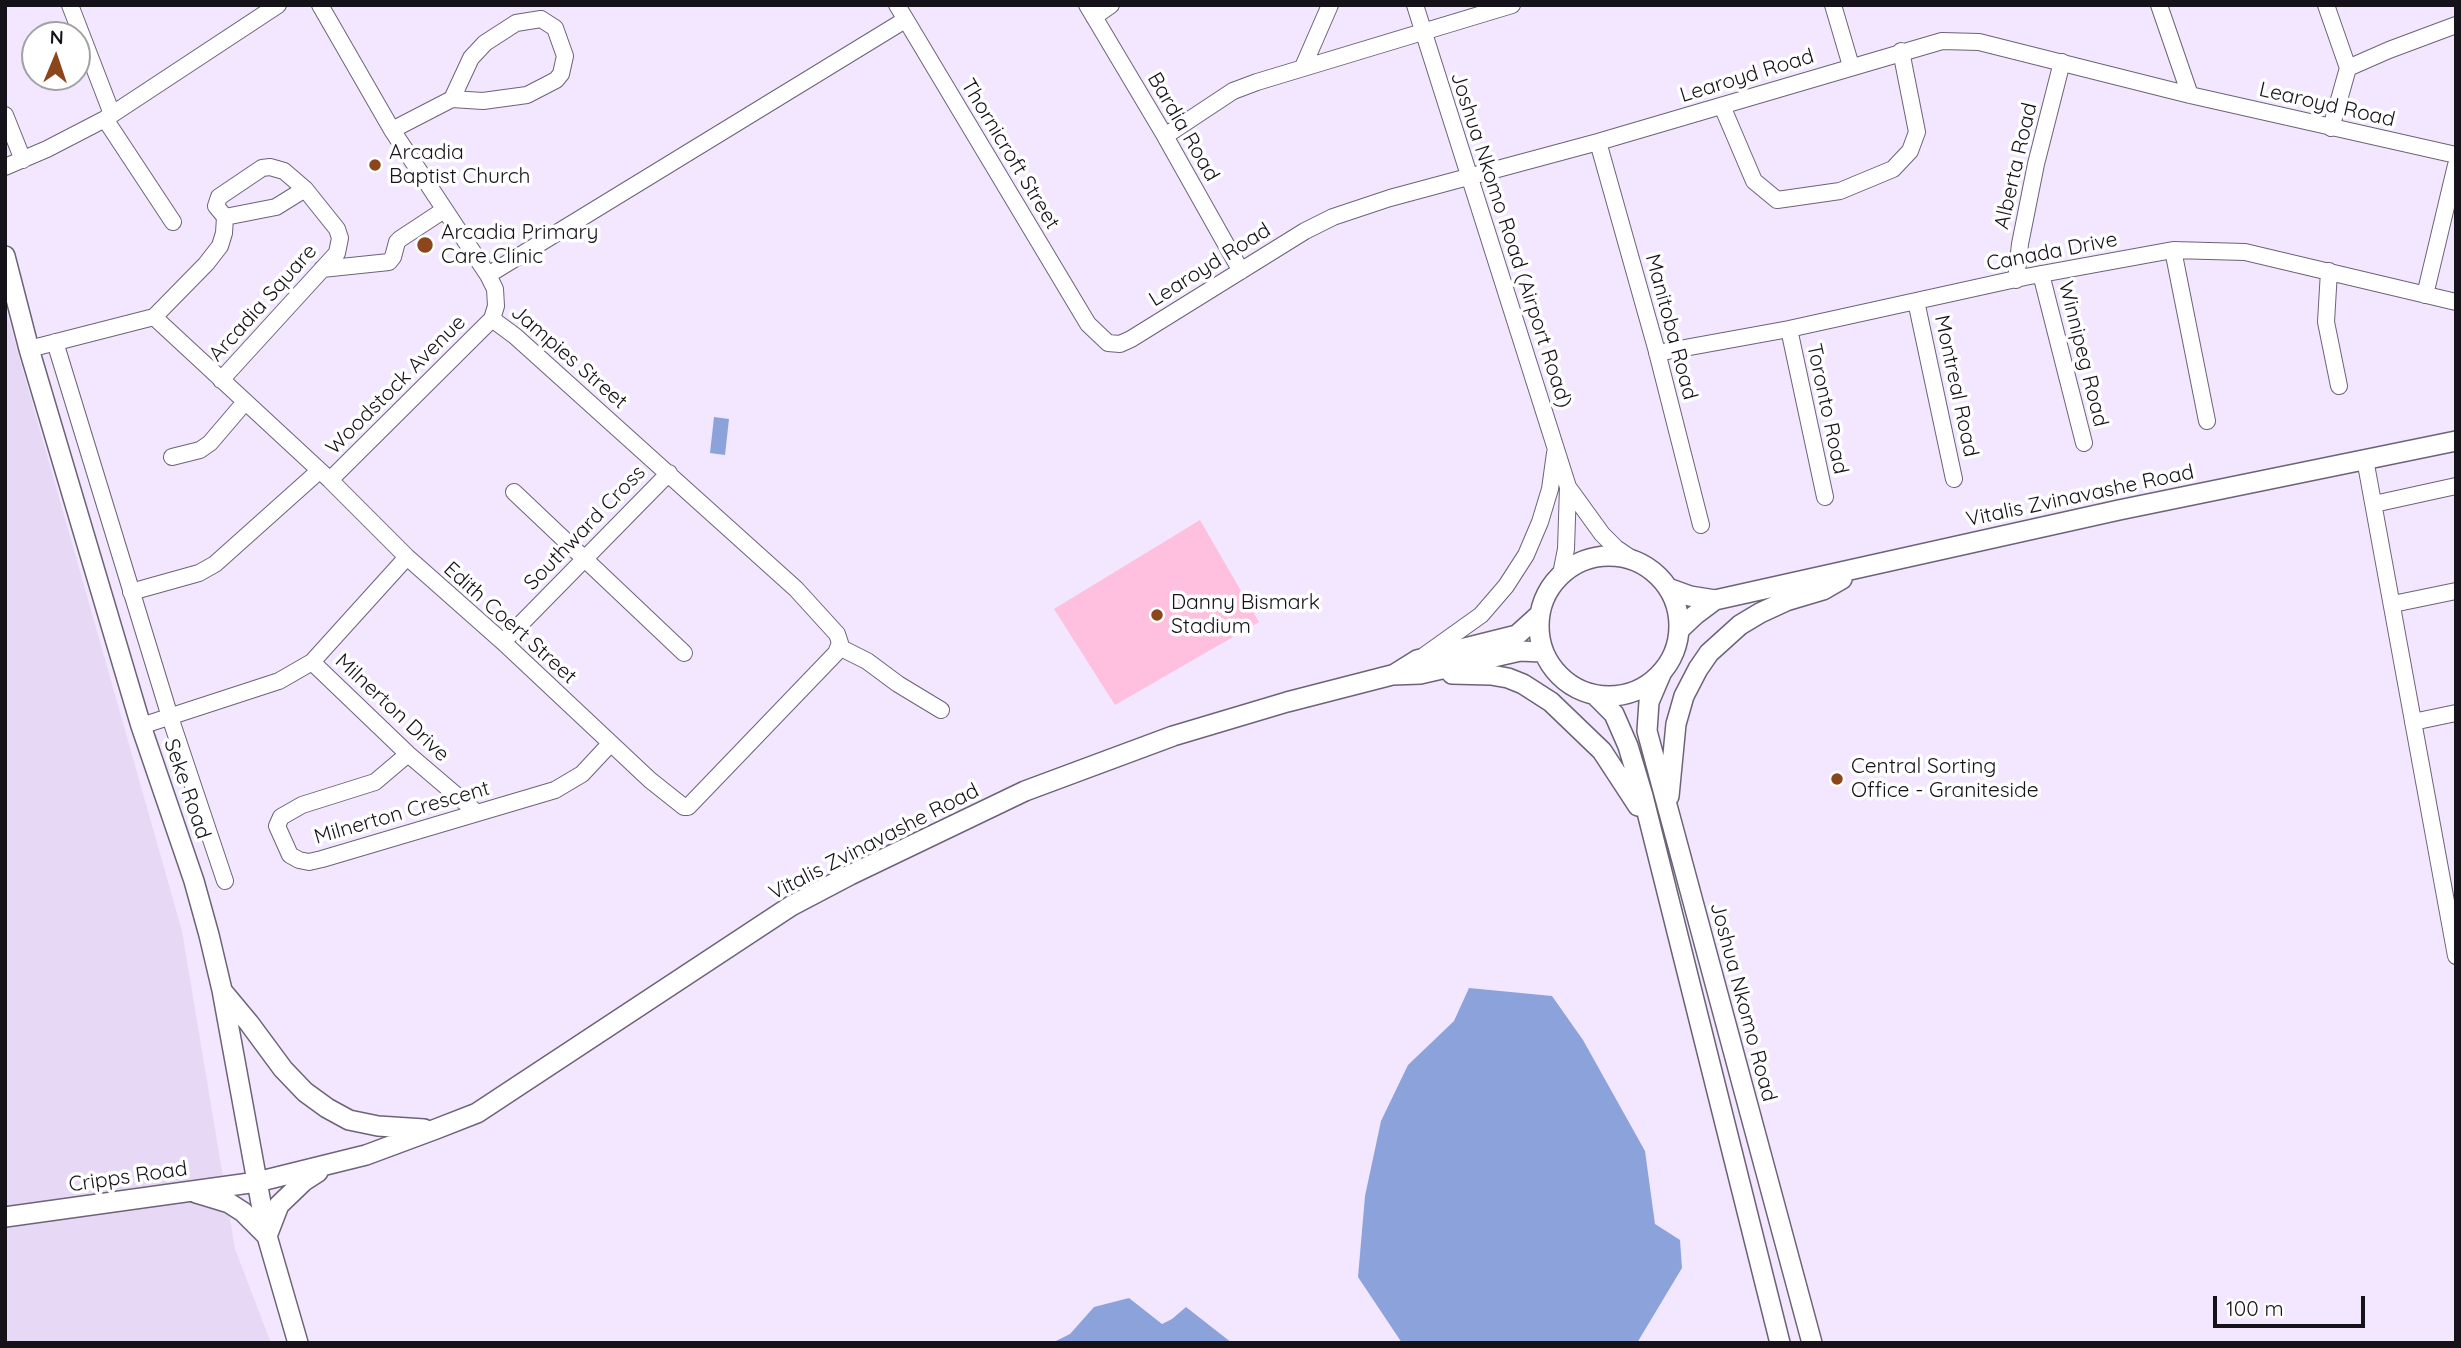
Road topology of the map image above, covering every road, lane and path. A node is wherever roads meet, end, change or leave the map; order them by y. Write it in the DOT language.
graph roads {
  1 [pos="70,5"];
  2 [pos="278,5"];
  3 [pos="320,5"];
  4 [pos="1111,5"];
  5 [pos="1330,5"];
  6 [pos="1415,5"];
  7 [pos="1512,5"];
  8 [pos="1833,5"];
  9 [pos="2159,5"];
  10 [pos="2326,5"];
  11 [pos="1090,11"];
  12 [pos="901,12"];
  13 [pos="2456,25"];
  14 [pos="1423,32"];
  15 [pos="1901,51"];
  16 [pos="2062,62"];
  17 [pos="1851,66"];
  18 [pos="1303,67"];
  19 [pos="2348,68"];
  20 [pos="2190,95"];
  21 [pos="452,99"];
  22 [pos="1722,106"];
  23 [pos="5,115"];
  24 [pos="109,116"];
  25 [pos="2331,128"];
  26 [pos="392,130"];
  27 [pos="1165,136"];
  28 [pos="1598,142"];
  29 [pos="2456,155"];
  30 [pos="23,160"];
  31 [pos="2456,166"];
  32 [pos="5,167"];
  33 [pos="1469,178"];
  34 [pos="305,188"];
  35 [pos="444,209"];
  36 [pos="225,217"];
  37 [pos="173,222"];
  38 [pos="2173,250"];
  39 [pos="5,258"];
  40 [pos="323,269"];
  41 [pos="1241,271"];
  42 [pos="2329,271"];
  43 [pos="2040,274"];
  44 [pos="488,275"];
  45 [pos="2016,280"];
  46 [pos="2425,295"];
  47 [pos="1916,301"];
  48 [pos="2456,302"];
  49 [pos="154,317"];
  50 [pos="492,319"];
  51 [pos="1088,324"];
  52 [pos="1788,329"];
  53 [pos="55,342"];
  54 [pos="29,349"];
  55 [pos="1657,353"];
  56 [pos="221,380"];
  57 [pos="2339,386"];
  58 [pos="245,402"];
  59 [pos="2207,421"];
  60 [pos="2456,441"];
  61 [pos="2084,443"];
  62 [pos="1555,449"];
  63 [pos="173,457"];
  64 [pos="2365,459"];
  65 [pos="669,473"];
  66 [pos="324,476"];
  67 [pos="1954,479"];
  68 [pos="2456,486"];
  69 [pos="1568,487"];
  70 [pos="514,492"];
  71 [pos="1825,497"];
  72 [pos="2374,504"];
  73 [pos="1701,525"];
  74 [pos="407,557"];
  75 [pos="585,559"];
  76 [pos="1635,561"];
  77 [pos="1854,569"];
  78 [pos="1561,574"];
  79 [pos="1668,589"];
  80 [pos="131,592"];
  81 [pos="2456,592"];
  82 [pos="1715,600"];
  83 [pos="2393,604"];
  84 [pos="1539,615"];
  85 [pos="1679,631"];
  86 [pos="503,642"];
  87 [pos="837,650"];
  88 [pos="1542,652"];
  89 [pos="684,653"];
  90 [pos="312,662"];
  91 [pos="1419,667"];
  92 [pos="1661,674"];
  93 [pos="1596,696"];
  94 [pos="941,710"];
  95 [pos="2456,713"];
  96 [pos="170,716"];
  97 [pos="2413,722"];
  98 [pos="141,726"];
  99 [pos="610,744"];
  100 [pos="408,754"];
  101 [pos="1668,808"];
  102 [pos="476,812"];
  103 [pos="1650,825"];
  104 [pos="225,881"];
  105 [pos="2456,956"];
  106 [pos="222,990"];
  107 [pos="436,1129"];
  108 [pos="328,1166"];
  109 [pos="257,1182"];
  110 [pos="191,1191"];
  111 [pos="5,1217"];
  112 [pos="267,1236"];
  113 [pos="298,1343"];
  114 [pos="1780,1343"];
  115 [pos="1812,1343"];
  1 -- 24 [label="street"];
  2 -- 24 [label="street"];
  3 -- 26 [label="street, Jampies Street"];
  4 -- 11 [label="street"];
  5 -- 18 [label="street"];
  6 -- 14 [label="street, Joshua Nkomo Road (Airport Road)"];
  7 -- 14 [label="street"];
  8 -- 17 [label="street"];
  9 -- 20 [label="street"];
  10 -- 19 [label="street"];
  11 -- 27 [label="street, Bardia Road"];
  12 -- 44 [label="street"];
  12 -- 51 [label="street, Thornicroft Street"];
  13 -- 19 [label="street"];
  14 -- 18 [label="street"];
  14 -- 33 [label="street, Joshua Nkomo Road (Airport Road)"];
  15 -- 16 [label="street, Learoyd Road"];
  15 -- 17 [label="street, Learoyd Road"];
  15 -- 22 [label="street"];
  16 -- 20 [label="street, Learoyd Road"];
  16 -- 45 [label="street, Alberta Road"];
  17 -- 22 [label="street, Learoyd Road"];
  18 -- 27 [label="street"];
  19 -- 25 [label="street"];
  20 -- 25 [label="street, Learoyd Road"];
  21 -- 21 [label="street"];
  21 -- 26 [label="street"];
  22 -- 28 [label="street, Learoyd Road"];
  23 -- 30 [label="street"];
  24 -- 30 [label="street"];
  24 -- 37 [label="street"];
  25 -- 29 [label="street, Learoyd Road"];
  26 -- 35 [label="street, Jampies Street"];
  27 -- 41 [label="street, Bardia Road"];
  28 -- 33 [label="street, Learoyd Road"];
  28 -- 55 [label="street, Manitoba Road"];
  30 -- 32 [label="street"];
  31 -- 46 [label="street"];
  33 -- 41 [label="street, Learoyd Road"];
  33 -- 62 [label="street, Joshua Nkomo Road (Airport Road)"];
  34 -- 36 [label="street"];
  34 -- 36 [label="street"];
  34 -- 40 [label="street, Arcadia Square"];
  35 -- 40 [label="street"];
  35 -- 44 [label="street, Jampies Street"];
  36 -- 49 [label="street"];
  38 -- 42 [label="street, Canada Drive"];
  38 -- 43 [label="street, Canada Drive"];
  38 -- 59 [label="street"];
  39 -- 54 [label="main road, Seke Road"];
  40 -- 56 [label="street, Arcadia Square"];
  41 -- 51 [label="street, Learoyd Road"];
  42 -- 46 [label="street, Canada Drive"];
  42 -- 57 [label="street"];
  43 -- 45 [label="street, Canada Drive"];
  43 -- 61 [label="street, Winnipeg Road"];
  44 -- 50 [label="street, Jampies Street"];
  45 -- 47 [label="street, Canada Drive"];
  46 -- 48 [label="street, Canada Drive"];
  47 -- 52 [label="street, Canada Drive"];
  47 -- 67 [label="street, Montreal Road"];
  49 -- 53 [label="street"];
  49 -- 56 [label="street, Edith Coert Street"];
  50 -- 65 [label="street, Jampies Street"];
  50 -- 66 [label="street, Woodstock Avenue"];
  52 -- 55 [label="street, Canada Drive"];
  52 -- 71 [label="street, Toronto Road"];
  53 -- 54 [label="street"];
  53 -- 80 [label="street"];
  54 -- 98 [label="main road, Seke Road"];
  55 -- 73 [label="street, Manitoba Road"];
  56 -- 58 [label="street, Edith Coert Street"];
  58 -- 63 [label="street"];
  58 -- 66 [label="street, Edith Coert Street"];
  60 -- 64 [label="main road, Vitalis Zvinavashe Road"];
  62 -- 69 [label="street, Joshua Nkomo Road (Airport Road)"];
  62 -- 91 [label="street"];
  64 -- 72 [label="street"];
  64 -- 77 [label="main road, Vitalis Zvinavashe Road"];
  65 -- 75 [label="street, Southward Cross"];
  65 -- 87 [label="street, Jampies Street"];
  66 -- 74 [label="street, Edith Coert Street"];
  66 -- 80 [label="street, Woodstock Avenue"];
  68 -- 72 [label="street"];
  69 -- 76 [label="street"];
  69 -- 78 [label="street"];
  70 -- 75 [label="street"];
  72 -- 83 [label="street"];
  74 -- 86 [label="street, Edith Coert Street"];
  74 -- 90 [label="street"];
  75 -- 86 [label="street, Southward Cross"];
  75 -- 89 [label="street"];
  76 -- 78 [label="main road"];
  76 -- 79 [label="main road"];
  77 -- 82 [label="main road, Vitalis Zvinavashe Road"];
  77 -- 101 [label="main road"];
  78 -- 84 [label="main road"];
  79 -- 82 [label="main road, Vitalis Zvinavashe Road"];
  79 -- 85 [label="main road"];
  80 -- 96 [label="street"];
  81 -- 83 [label="street"];
  82 -- 85 [label="main road, Vitalis Zvinavashe Road"];
  83 -- 97 [label="street"];
  84 -- 88 [label="main road"];
  84 -- 91 [label="main road, Vitalis Zvinavashe Road"];
  85 -- 92 [label="main road"];
  86 -- 99 [label="street, Edith Coert Street"];
  87 -- 94 [label="street"];
  87 -- 99 [label="street, Edith Coert Street"];
  88 -- 91 [label="main road, Vitalis Zvinavashe Road"];
  88 -- 93 [label="main road"];
  90 -- 96 [label="street"];
  90 -- 100 [label="street, Milnerton Drive"];
  91 -- 103 [label="main road"];
  91 -- 107 [label="main road, Vitalis Zvinavashe Road"];
  92 -- 93 [label="main road"];
  92 -- 101 [label="main road, Joshua Nkomo Road"];
  93 -- 103 [label="main road"];
  95 -- 97 [label="street"];
  96 -- 98 [label="street"];
  96 -- 104 [label="street"];
  97 -- 105 [label="street"];
  98 -- 106 [label="main road, Seke Road"];
  99 -- 102 [label="street, Milnerton Crescent"];
  100 -- 102 [label="street, Milnerton Drive"];
  100 -- 102 [label="street, Milnerton Crescent"];
  101 -- 115 [label="main road, Joshua Nkomo Road"];
  103 -- 114 [label="main road"];
  106 -- 107 [label="main road"];
  106 -- 109 [label="main road, Seke Road"];
  107 -- 108 [label="main road, Vitalis Zvinavashe Road"];
  108 -- 109 [label="main road, Vitalis Zvinavashe Road"];
  108 -- 112 [label="main road"];
  109 -- 110 [label="main road, Cripps Road"];
  109 -- 112 [label="main road, Seke Road"];
  110 -- 111 [label="main road, Cripps Road"];
  110 -- 112 [label="main road"];
  112 -- 113 [label="main road, Seke Road"];
}
